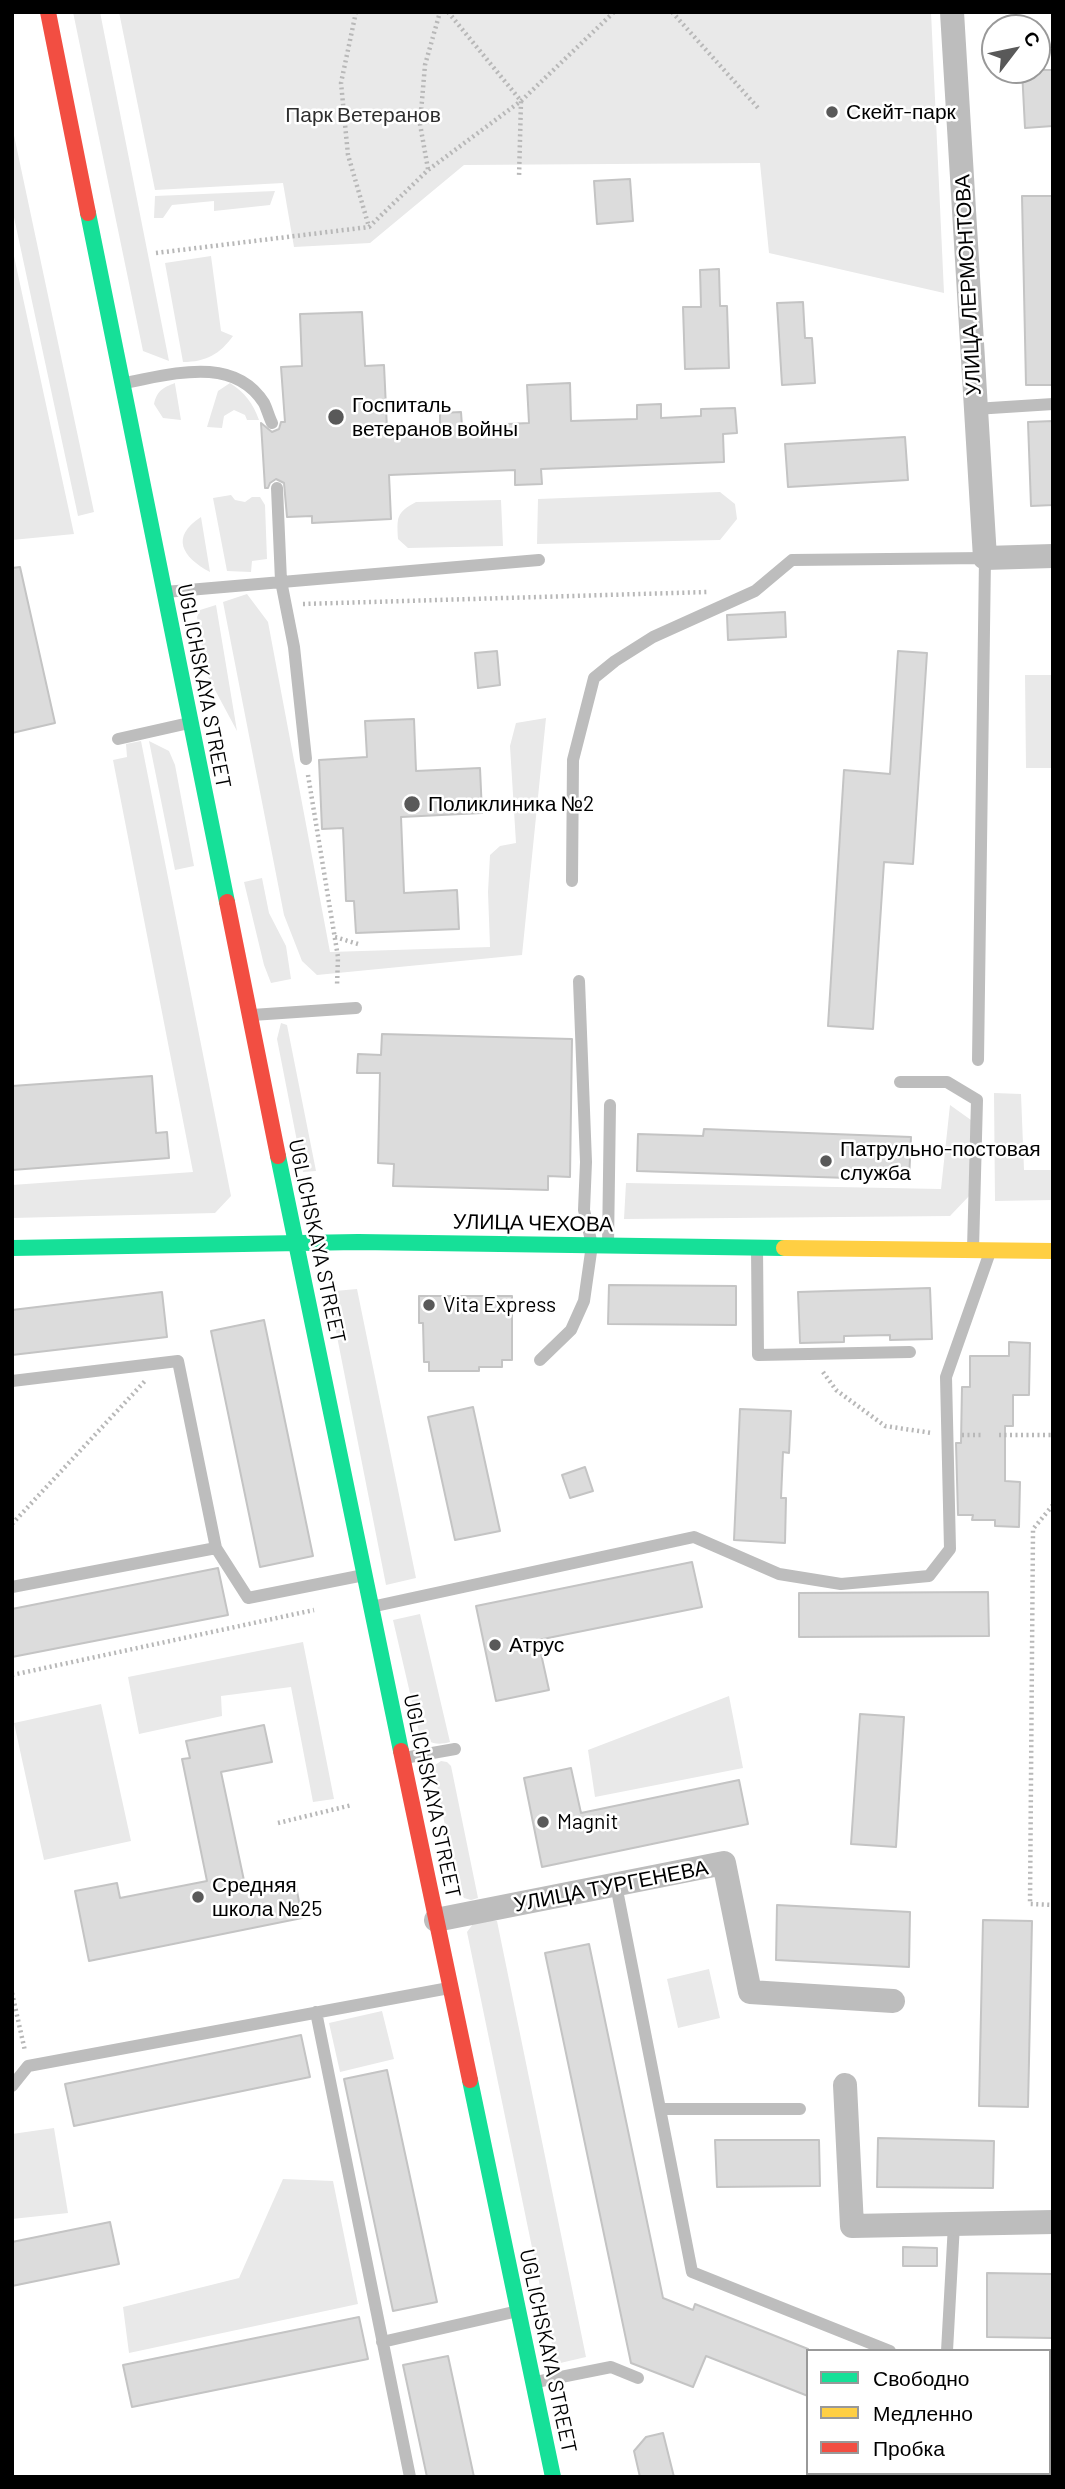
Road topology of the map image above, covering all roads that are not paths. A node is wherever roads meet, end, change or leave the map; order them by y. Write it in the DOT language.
graph roads {
  1 [pos="48,12"];
  2 [pos="952,12"];
  3 [pos="124,383"];
  4 [pos="1053,404"];
  5 [pos="975,409"];
  6 [pos="272,423"];
  7 [pos="277,488"];
  8 [pos="1053,556"];
  9 [pos="985,558"];
  10 [pos="539,560"];
  11 [pos="281,581"];
  12 [pos="165,592"];
  13 [pos="190,723"];
  14 [pos="117,739"];
  15 [pos="306,760"];
  16 [pos="572,881"];
  17 [pos="579,981"];
  18 [pos="356,1008"];
  19 [pos="249,1015"];
  20 [pos="978,1060"];
  21 [pos="900,1082"];
  22 [pos="610,1105"];
  23 [pos="295,1242"];
  24 [pos="600,1246"];
  25 [pos="12,1248"];
  26 [pos="757,1248"];
  27 [pos="973,1251"];
  28 [pos="1053,1251"];
  29 [pos="990,1252"];
  30 [pos="910,1353"];
  31 [pos="540,1360"];
  32 [pos="12,1381"];
  33 [pos="216,1548"];
  34 [pos="364,1574"];
  35 [pos="12,1587"];
  36 [pos="371,1607"];
  37 [pos="455,1749"];
  38 [pos="402,1759"];
  39 [pos="616,1885"];
  40 [pos="436,1920"];
  41 [pos="450,1988"];
  42 [pos="893,2001"];
  43 [pos="316,2012"];
  44 [pos="845,2085"];
  45 [pos="12,2086"];
  46 [pos="660,2109"];
  47 [pos="800,2109"];
  48 [pos="1053,2222"];
  49 [pos="954,2224"];
  50 [pos="517,2311"];
  51 [pos="382,2342"];
  52 [pos="885,2349"];
  53 [pos="947,2349"];
  54 [pos="638,2378"];
  55 [pos="532,2383"];
  56 [pos="410,2477"];
  57 [pos="553,2477"];
  1 -- 3 [label="main road, UGLICHSKAYA STREET"];
  2 -- 5 [label="street, УЛИЦА ЛЕРМОНТОВА"];
  3 -- 6 [label="lane"];
  3 -- 12 [label="main road, UGLICHSKAYA STREET"];
  4 -- 5 [label="lane"];
  5 -- 9 [label="street, УЛИЦА ЛЕРМОНТОВА"];
  7 -- 11 [label="lane"];
  8 -- 9 [label="street"];
  9 -- 16 [label="lane"];
  9 -- 20 [label="lane"];
  10 -- 11 [label="lane"];
  11 -- 12 [label="lane"];
  11 -- 15 [label="lane"];
  12 -- 13 [label="main road, UGLICHSKAYA STREET"];
  13 -- 14 [label="lane"];
  13 -- 19 [label="main road, UGLICHSKAYA STREET"];
  17 -- 24 [label="lane"];
  18 -- 19 [label="lane"];
  19 -- 23 [label="main road, UGLICHSKAYA STREET"];
  21 -- 27 [label="lane"];
  22 -- 24 [label="lane"];
  23 -- 24 [label="main road, УЛИЦА ЧЕХОВА"];
  23 -- 25 [label="main road, УЛИЦА ЧЕХОВА"];
  23 -- 34 [label="main road, UGLICHSKAYA STREET"];
  24 -- 26 [label="main road, УЛИЦА ЧЕХОВА"];
  24 -- 31 [label="lane"];
  26 -- 27 [label="main road, УЛИЦА ЧЕХОВА"];
  26 -- 30 [label="lane"];
  27 -- 29 [label="main road, УЛИЦА ЧЕХОВА"];
  28 -- 29 [label="main road, УЛИЦА ЧЕХОВА"];
  29 -- 36 [label="lane"];
  32 -- 33 [label="lane"];
  33 -- 34 [label="lane"];
  33 -- 35 [label="lane"];
  34 -- 36 [label="main road, UGLICHSKAYA STREET"];
  36 -- 38 [label="main road, UGLICHSKAYA STREET"];
  37 -- 38 [label="lane"];
  38 -- 40 [label="main road, UGLICHSKAYA STREET"];
  39 -- 40 [label="street, УЛИЦА ТУРГЕНЕВА"];
  39 -- 42 [label="street, УЛИЦА ТУРГЕНЕВА"];
  39 -- 46 [label="lane"];
  40 -- 41 [label="main road, UGLICHSKAYA STREET"];
  41 -- 43 [label="lane"];
  41 -- 50 [label="main road, UGLICHSKAYA STREET"];
  43 -- 45 [label="lane"];
  43 -- 51 [label="lane"];
  44 -- 49 [label="street"];
  46 -- 47 [label="lane"];
  46 -- 52 [label="lane"];
  48 -- 49 [label="street"];
  49 -- 53 [label="lane"];
  50 -- 51 [label="lane"];
  50 -- 55 [label="main road, UGLICHSKAYA STREET"];
  51 -- 56 [label="lane"];
  54 -- 55 [label="lane"];
  55 -- 57 [label="main road, UGLICHSKAYA STREET"];
}
